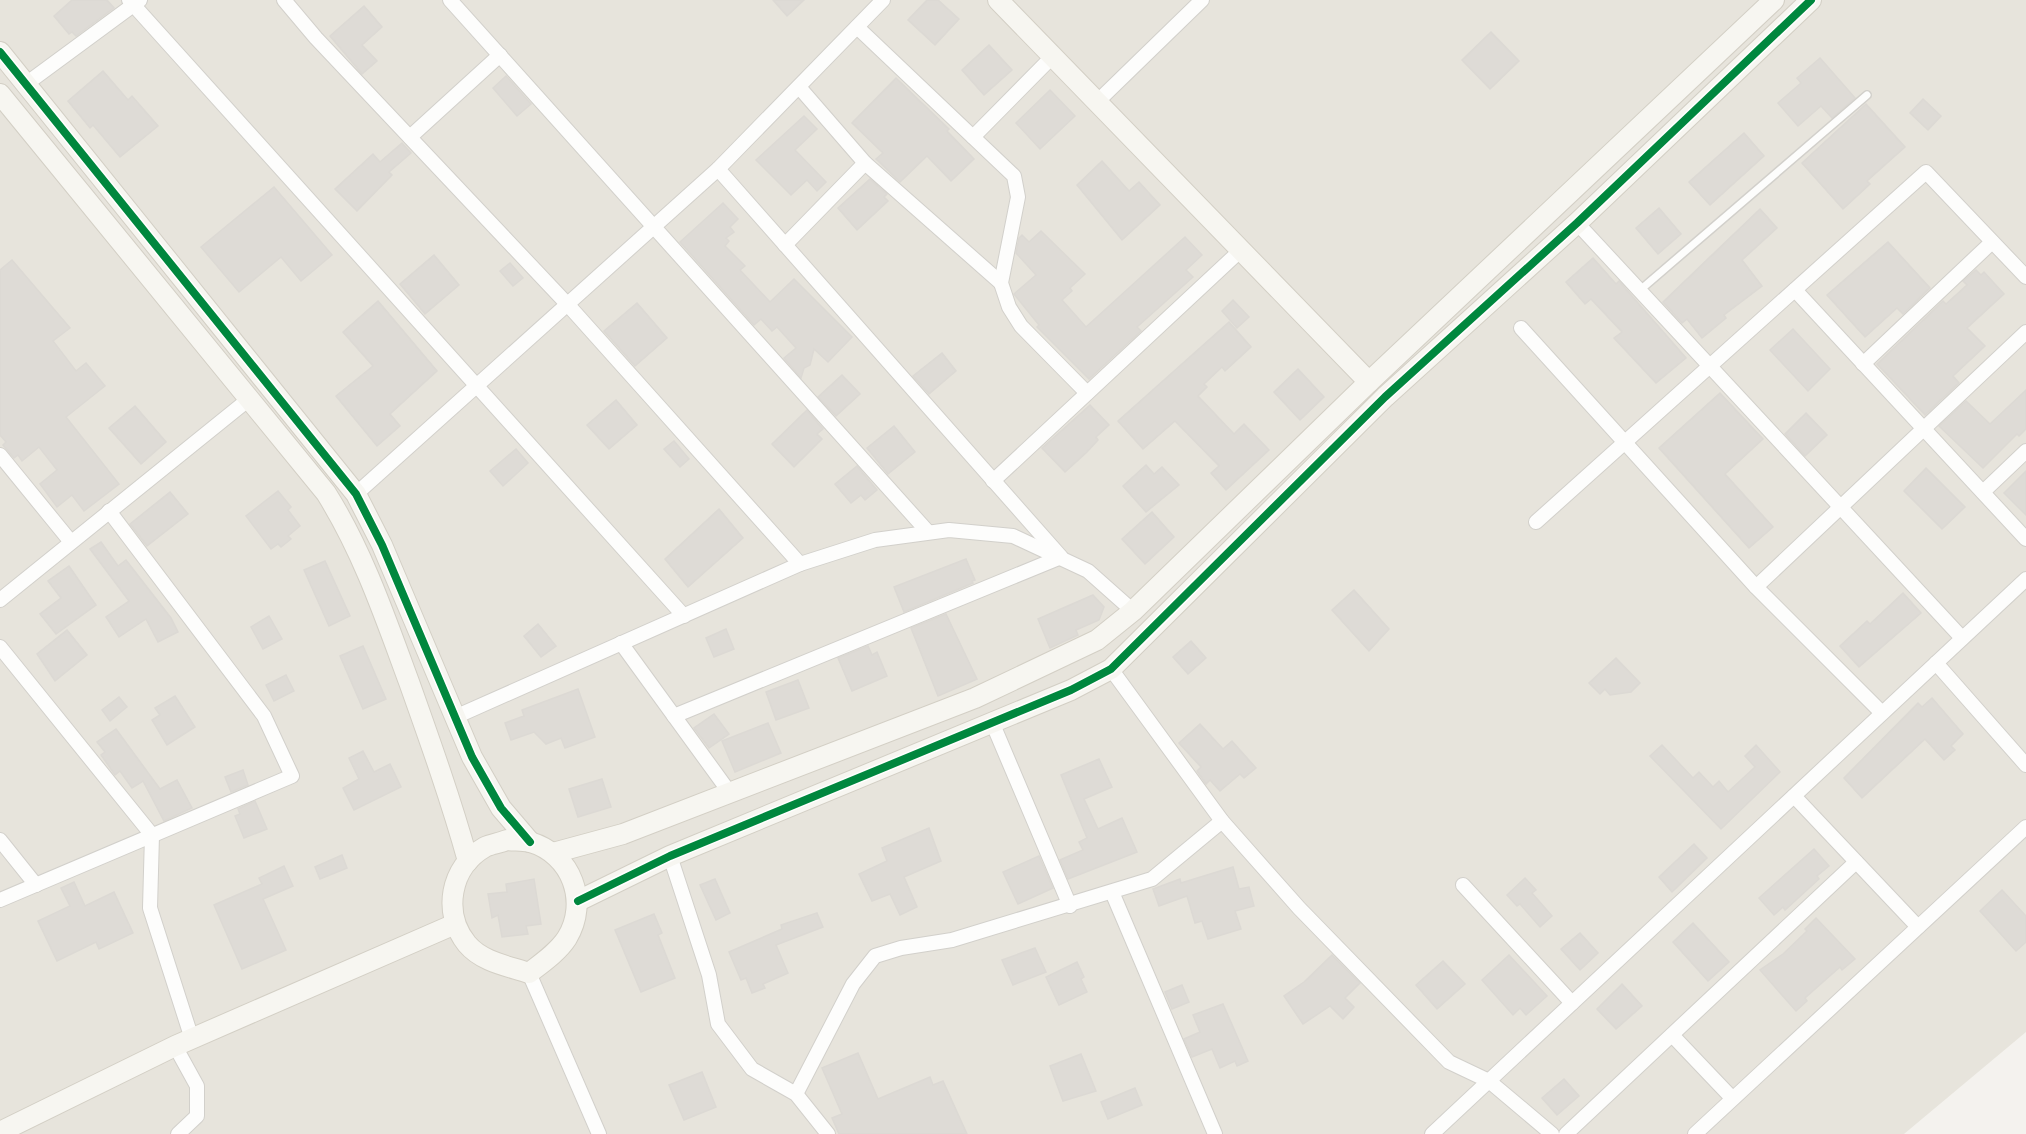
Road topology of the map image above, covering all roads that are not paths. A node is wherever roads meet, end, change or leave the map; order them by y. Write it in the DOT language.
graph roads {
  1 [pos="284,0"];
  2 [pos="450,0"];
  3 [pos="884,0"];
  4 [pos="998,0"];
  5 [pos="1202,0"];
  6 [pos="1774,0"];
  7 [pos="1811,0"];
  8 [pos="134,2"];
  9 [pos="857,27"];
  10 [pos="0,52"];
  11 [pos="500,55"];
  12 [pos="1053,56"];
  13 [pos="26,84"];
  14 [pos="799,87"];
  15 [pos="1867,95"];
  16 [pos="1097,102"];
  17 [pos="3,104"];
  18 [pos="410,137"];
  19 [pos="973,137"];
  20 [pos="865,163"];
  21 [pos="718,169"];
  22 [pos="1577,223"];
  23 [pos="654,227"];
  24 [pos="1992,242"];
  25 [pos="785,245"];
  26 [pos="1241,250"];
  27 [pos="2026,278"];
  28 [pos="1001,284"];
  29 [pos="1795,290"];
  30 [pos="1639,291"];
  31 [pos="569,306"];
  32 [pos="1521,328"];
  33 [pos="2026,332"];
  34 [pos="1863,364"];
  35 [pos="1710,366"];
  36 [pos="1370,382"];
  37 [pos="477,387"];
  38 [pos="1087,393"];
  39 [pos="249,399"];
  40 [pos="1924,429"];
  41 [pos="1626,441"];
  42 [pos="2026,452"];
  43 [pos="0,455"];
  44 [pos="993,481"];
  45 [pos="1983,492"];
  46 [pos="356,494"];
  47 [pos="1841,507"];
  48 [pos="109,512"];
  49 [pos="1536,522"];
  50 [pos="928,532"];
  51 [pos="2026,539"];
  52 [pos="71,542"];
  53 [pos="1061,557"];
  54 [pos="800,564"];
  55 [pos="2026,579"];
  56 [pos="1756,587"];
  57 [pos="0,600"];
  58 [pos="1133,611"];
  59 [pos="684,616"];
  60 [pos="1962,638"];
  61 [pos="621,644"];
  62 [pos="0,647"];
  63 [pos="1936,663"];
  64 [pos="1111,669"];
  65 [pos="1882,714"];
  66 [pos="674,716"];
  67 [pos="455,717"];
  68 [pos="992,722"];
  69 [pos="2026,765"];
  70 [pos="730,793"];
  71 [pos="1794,796"];
  72 [pos="1222,821"];
  73 [pos="2026,827"];
  74 [pos="152,835"];
  75 [pos="0,840"];
  76 [pos="530,842"];
  77 [pos="553,853"];
  78 [pos="670,856"];
  79 [pos="468,861"];
  80 [pos="1856,862"];
  81 [pos="36,885"];
  82 [pos="1463,885"];
  83 [pos="1112,892"];
  84 [pos="0,900"];
  85 [pos="578,901"];
  86 [pos="1070,906"];
  87 [pos="455,924"];
  88 [pos="1918,927"];
  89 [pos="529,973"];
  90 [pos="1572,1003"];
  91 [pos="1672,1035"];
  92 [pos="183,1043"];
  93 [pos="1489,1081"];
  94 [pos="796,1094"];
  95 [pos="1732,1098"];
  96 [pos="0,1132"];
  97 [pos="178,1134"];
  98 [pos="599,1134"];
  99 [pos="828,1134"];
  100 [pos="1215,1134"];
  101 [pos="1432,1134"];
  102 [pos="1552,1134"];
  103 [pos="1566,1134"];
  104 [pos="1695,1134"];
  1 -- 18 [label="street"];
  2 -- 11 [label="street"];
  3 -- 9 [label="street"];
  4 -- 12 [label="street"];
  5 -- 16 [label="street"];
  6 -- 36 [label="street"];
  7 -- 22 [label="street"];
  8 -- 13 [label="street"];
  8 -- 37 [label="street"];
  9 -- 14 [label="street"];
  9 -- 19 [label="street"];
  10 -- 13 [label="street"];
  11 -- 18 [label="street"];
  11 -- 23 [label="street"];
  12 -- 16 [label="street"];
  12 -- 19 [label="street"];
  13 -- 46 [label="street"];
  14 -- 20 [label="street"];
  14 -- 21 [label="street"];
  15 -- 30 [label="lane"];
  16 -- 26 [label="street"];
  17 -- 39 [label="street"];
  18 -- 31 [label="street"];
  19 -- 28 [label="street"];
  20 -- 25 [label="street"];
  20 -- 28 [label="street"];
  21 -- 23 [label="street"];
  21 -- 25 [label="street"];
  22 -- 30 [label="street"];
  22 -- 64 [label="street"];
  23 -- 31 [label="street"];
  23 -- 50 [label="street"];
  24 -- 27 [label="street"];
  24 -- 29 [label="street"];
  24 -- 34 [label="street"];
  25 -- 44 [label="street"];
  26 -- 36 [label="street"];
  26 -- 38 [label="street"];
  28 -- 38 [label="street"];
  29 -- 34 [label="street"];
  29 -- 35 [label="street"];
  30 -- 35 [label="street"];
  31 -- 37 [label="street"];
  31 -- 54 [label="street"];
  32 -- 41 [label="street"];
  33 -- 40 [label="street"];
  34 -- 40 [label="street"];
  35 -- 41 [label="street"];
  35 -- 47 [label="street"];
  36 -- 58 [label="street"];
  37 -- 46 [label="street"];
  37 -- 59 [label="street"];
  38 -- 44 [label="street"];
  39 -- 48 [label="street"];
  39 -- 79 [label="street"];
  40 -- 45 [label="street"];
  40 -- 47 [label="street"];
  41 -- 49 [label="street"];
  41 -- 56 [label="street"];
  42 -- 45 [label="street"];
  43 -- 52 [label="street"];
  44 -- 53 [label="street"];
  45 -- 51 [label="street"];
  46 -- 67 [label="street"];
  47 -- 56 [label="street"];
  47 -- 60 [label="street"];
  48 -- 52 [label="street"];
  48 -- 74 [label="street"];
  50 -- 53 [label="street"];
  50 -- 54 [label="street"];
  52 -- 57 [label="street"];
  53 -- 58 [label="street"];
  53 -- 66 [label="street"];
  54 -- 59 [label="street"];
  55 -- 60 [label="street"];
  56 -- 65 [label="street"];
  58 -- 70 [label="street"];
  59 -- 61 [label="street"];
  60 -- 63 [label="street"];
  61 -- 66 [label="street"];
  61 -- 67 [label="street"];
  62 -- 74 [label="street"];
  63 -- 65 [label="street"];
  63 -- 69 [label="street"];
  64 -- 68 [label="street"];
  64 -- 72 [label="street"];
  65 -- 71 [label="street"];
  66 -- 70 [label="street"];
  67 -- 76 [label="street"];
  68 -- 78 [label="street"];
  68 -- 86 [label="street"];
  70 -- 77 [label="street"];
  71 -- 80 [label="street"];
  71 -- 90 [label="street"];
  72 -- 83 [label="street"];
  72 -- 93 [label="street"];
  73 -- 88 [label="street"];
  74 -- 81 [label="street"];
  74 -- 92 [label="street"];
  75 -- 81 [label="street"];
  76 -- 77 [label="street"];
  76 -- 79 [label="street"];
  77 -- 85 [label="street"];
  78 -- 85 [label="street"];
  78 -- 94 [label="street"];
  79 -- 87 [label="street"];
  80 -- 88 [label="street"];
  80 -- 91 [label="street"];
  81 -- 84 [label="street"];
  82 -- 90 [label="street"];
  83 -- 86 [label="street"];
  83 -- 100 [label="street"];
  85 -- 89 [label="street"];
  86 -- 94 [label="street"];
  87 -- 89 [label="street"];
  87 -- 92 [label="street"];
  88 -- 95 [label="street"];
  89 -- 98 [label="street"];
  90 -- 93 [label="street"];
  91 -- 95 [label="street"];
  91 -- 103 [label="street"];
  92 -- 96 [label="street"];
  92 -- 97 [label="street"];
  93 -- 101 [label="street"];
  93 -- 102 [label="street"];
  94 -- 99 [label="street"];
  95 -- 104 [label="street"];
}
